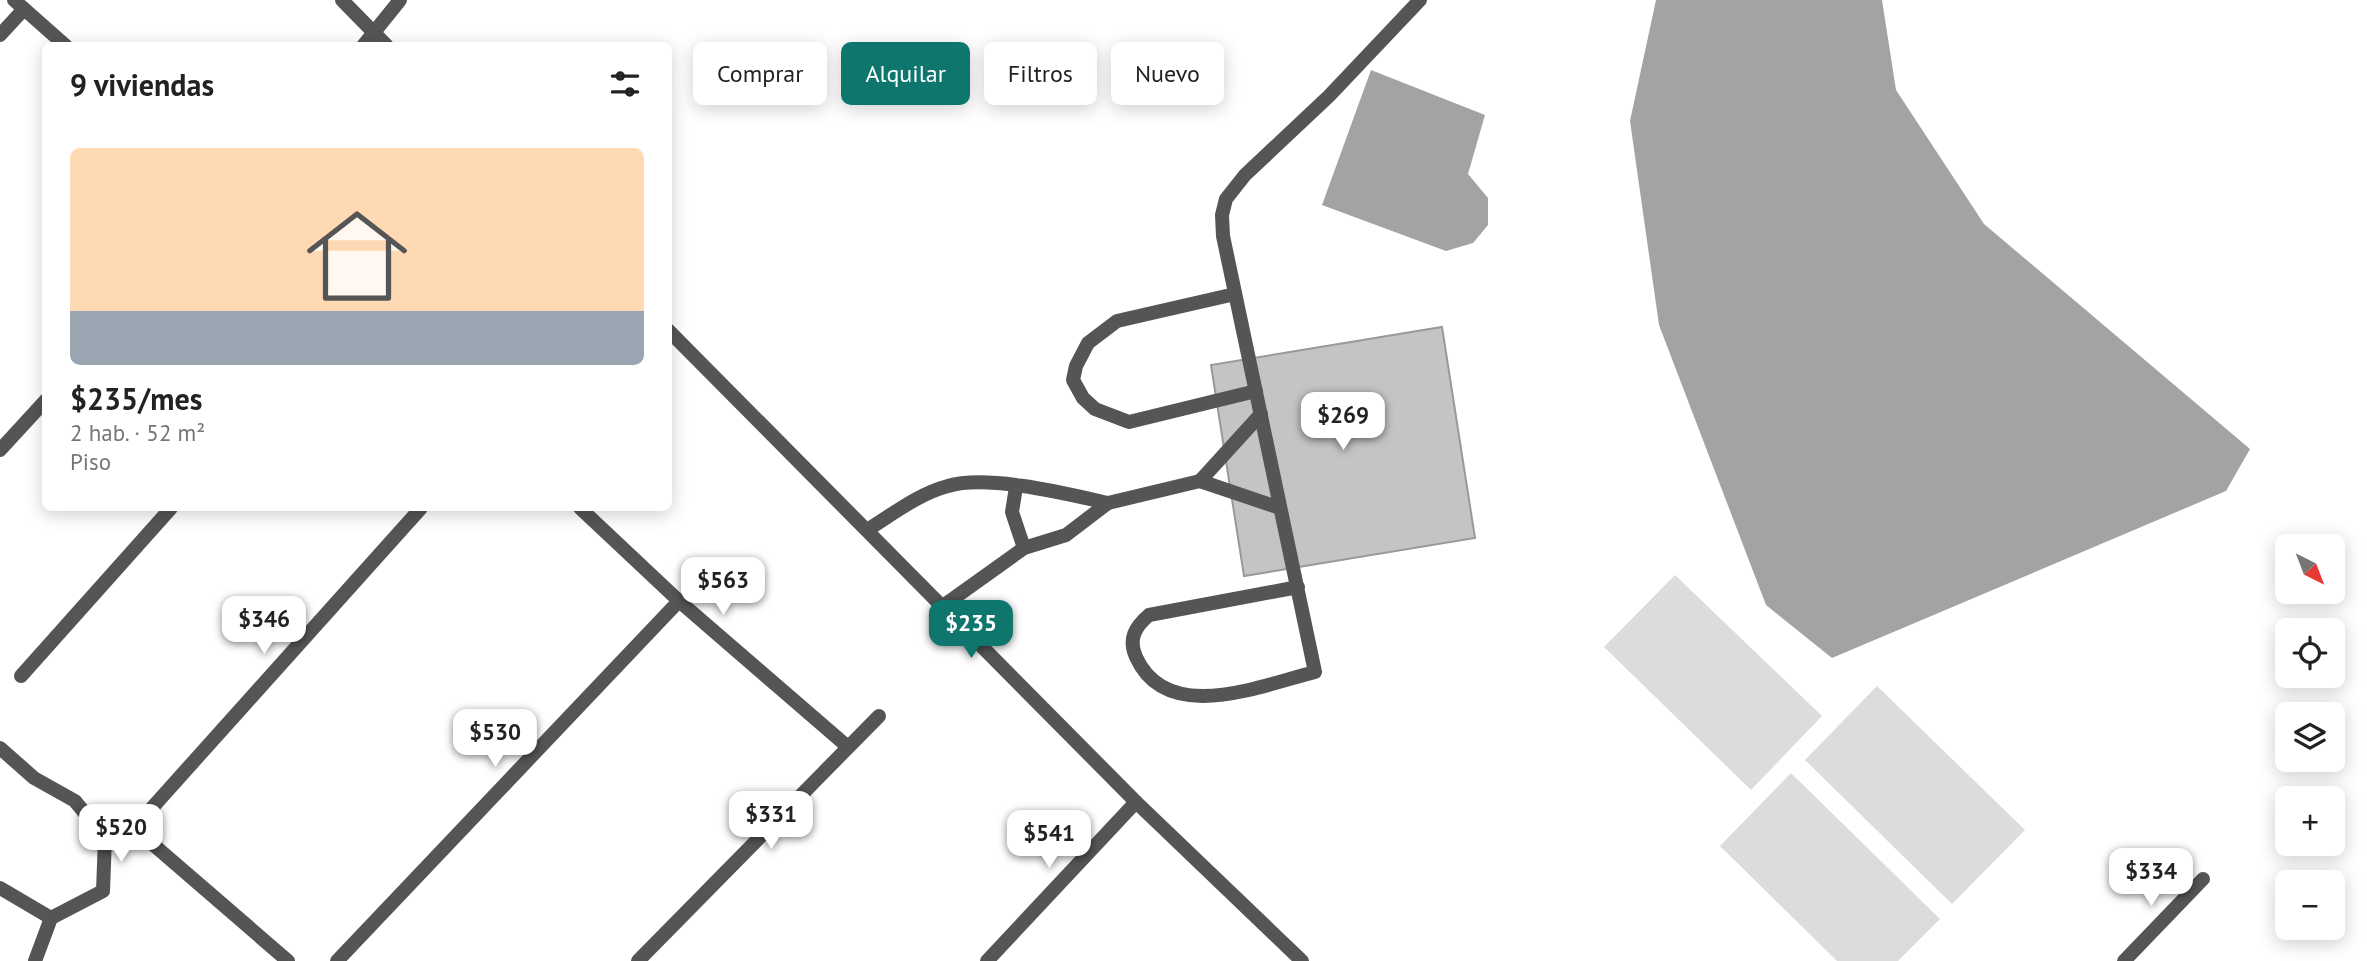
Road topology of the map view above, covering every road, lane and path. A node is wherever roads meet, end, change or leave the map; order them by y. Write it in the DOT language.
graph roads {
  1 [pos="342,0"];
  2 [pos="400,0"];
  3 [pos="1420,0"];
  4 [pos="19,4"];
  5 [pos="374,33"];
  6 [pos="0,35"];
  7 [pos="61,42"];
  8 [pos="366,42"];
  9 [pos="383,42"];
  10 [pos="1235,294"];
  11 [pos="672,334"];
  12 [pos="1255,391"];
  13 [pos="42,404"];
  14 [pos="1261,414"];
  15 [pos="0,450"];
  16 [pos="1200,481"];
  17 [pos="1016,487"];
  18 [pos="1108,503"];
  19 [pos="1280,508"];
  20 [pos="168,511"];
  21 [pos="418,511"];
  22 [pos="583,511"];
  23 [pos="867,530"];
  24 [pos="1024,548"];
  25 [pos="1298,587"];
  26 [pos="679,601"];
  27 [pos="943,606"];
  28 [pos="21,676"];
  29 [pos="879,716"];
  30 [pos="848,747"];
  31 [pos="0,748"];
  32 [pos="1136,802"];
  33 [pos="134,828"];
  34 [pos="105,838"];
  35 [pos="2203,879"];
  36 [pos="0,888"];
  37 [pos="51,918"];
  38 [pos="35,961"];
  39 [pos="288,961"];
  40 [pos="337,961"];
  41 [pos="638,961"];
  42 [pos="987,961"];
  43 [pos="1302,961"];
  44 [pos="2124,961"];
  1 -- 5 [label="street"];
  2 -- 5 [label="street"];
  3 -- 10 [label="street"];
  4 -- 6 [label="street"];
  4 -- 7 [label="street"];
  5 -- 8 [label="street"];
  5 -- 9 [label="street"];
  10 -- 12 [label="street"];
  10 -- 12 [label="street"];
  11 -- 23 [label="street"];
  12 -- 14 [label="street"];
  13 -- 15 [label="street"];
  14 -- 16 [label="street"];
  14 -- 19 [label="street"];
  16 -- 18 [label="street"];
  16 -- 19 [label="street"];
  17 -- 18 [label="street"];
  17 -- 23 [label="street"];
  17 -- 24 [label="street"];
  18 -- 24 [label="street"];
  19 -- 25 [label="street"];
  20 -- 28 [label="street"];
  21 -- 33 [label="street"];
  22 -- 26 [label="street"];
  23 -- 27 [label="street"];
  24 -- 27 [label="street"];
  25 -- 25 [label="street"];
  26 -- 30 [label="street"];
  26 -- 40 [label="street"];
  27 -- 32 [label="street"];
  29 -- 30 [label="street"];
  30 -- 41 [label="street"];
  31 -- 34 [label="street"];
  32 -- 42 [label="street"];
  32 -- 43 [label="street"];
  33 -- 34 [label="street"];
  33 -- 39 [label="street"];
  34 -- 37 [label="street"];
  35 -- 44 [label="street"];
  36 -- 37 [label="street"];
  37 -- 38 [label="street"];
}
